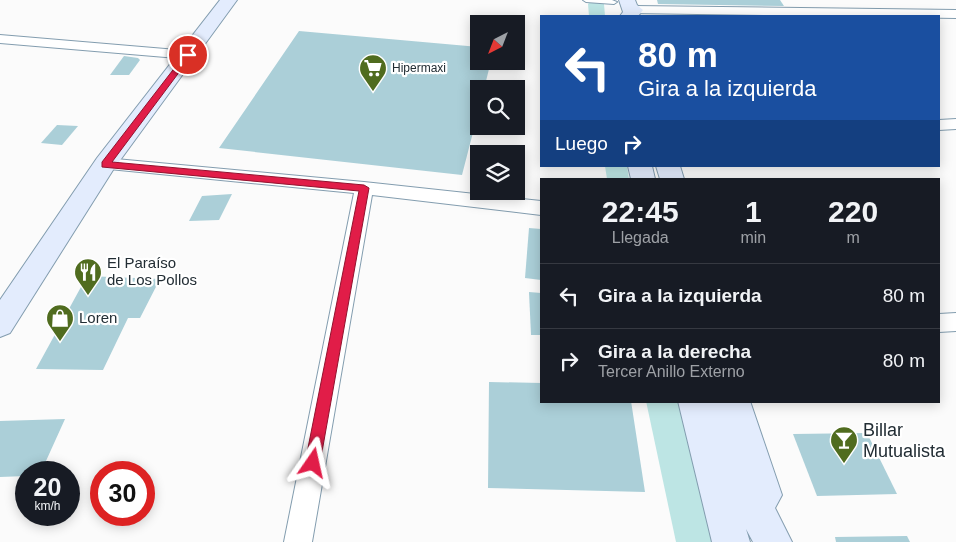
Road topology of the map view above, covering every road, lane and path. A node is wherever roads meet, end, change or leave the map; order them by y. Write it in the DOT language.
graph roads {
  1 [pos="229,0"];
  2 [pos="586,0"];
  3 [pos="940,0"];
  4 [pos="625,8"];
  5 [pos="955,15"];
  6 [pos="0,39"];
  7 [pos="188,55"];
  8 [pos="956,124"];
  9 [pos="940,125"];
  10 [pos="105,164"];
  11 [pos="364,188"];
  12 [pos="540,208"];
  13 [pos="956,322"];
  14 [pos="940,323"];
  15 [pos="0,324"];
  16 [pos="694,403"];
  17 [pos="715,403"];
  18 [pos="735,403"];
  19 [pos="298,542"];
  20 [pos="731,542"];
  21 [pos="773,542"];
  22 [pos="778,542"];
  1 -- 7 [label="street"];
  2 -- 4 [label="lane"];
  3 -- 5 [label="street"];
  4 -- 5 [label="street"];
  6 -- 7 [label="street"];
  7 -- 10 [label="street"];
  8 -- 9 [label="street"];
  10 -- 11 [label="street"];
  10 -- 15 [label="street"];
  11 -- 12 [label="street"];
  11 -- 19 [label="street"];
  13 -- 14 [label="street"];
  16 -- 20 [label="street"];
  17 -- 21 [label="street"];
  18 -- 22 [label="street"];
}
